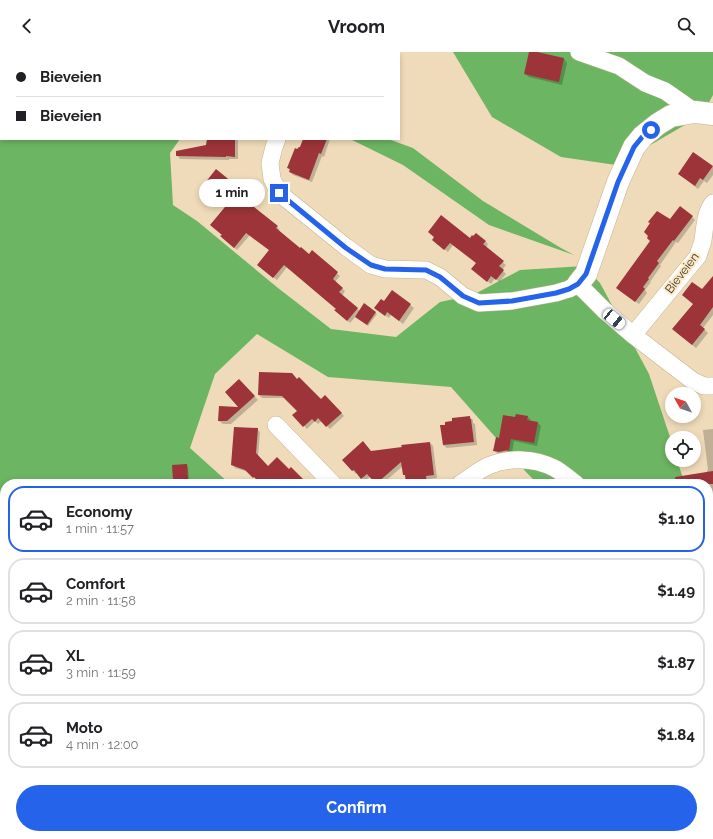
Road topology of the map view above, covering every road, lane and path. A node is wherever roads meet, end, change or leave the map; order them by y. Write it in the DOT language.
graph roads {
  1 [pos="579,52"];
  2 [pos="704,113"];
  3 [pos="277,140"];
  4 [pos="713,203"];
  5 [pos="578,284"];
  6 [pos="633,335"];
  7 [pos="713,386"];
  8 [pos="276,425"];
  9 [pos="328,479"];
  10 [pos="468,479"];
  11 [pos="569,479"];
  1 -- 2 [label="street"];
  2 -- 5 [label="street"];
  3 -- 5 [label="street"];
  4 -- 6 [label="street, Bieveien"];
  5 -- 6 [label="street"];
  6 -- 7 [label="street"];
  8 -- 9 [label="street"];
  10 -- 11 [label="street"];
}
